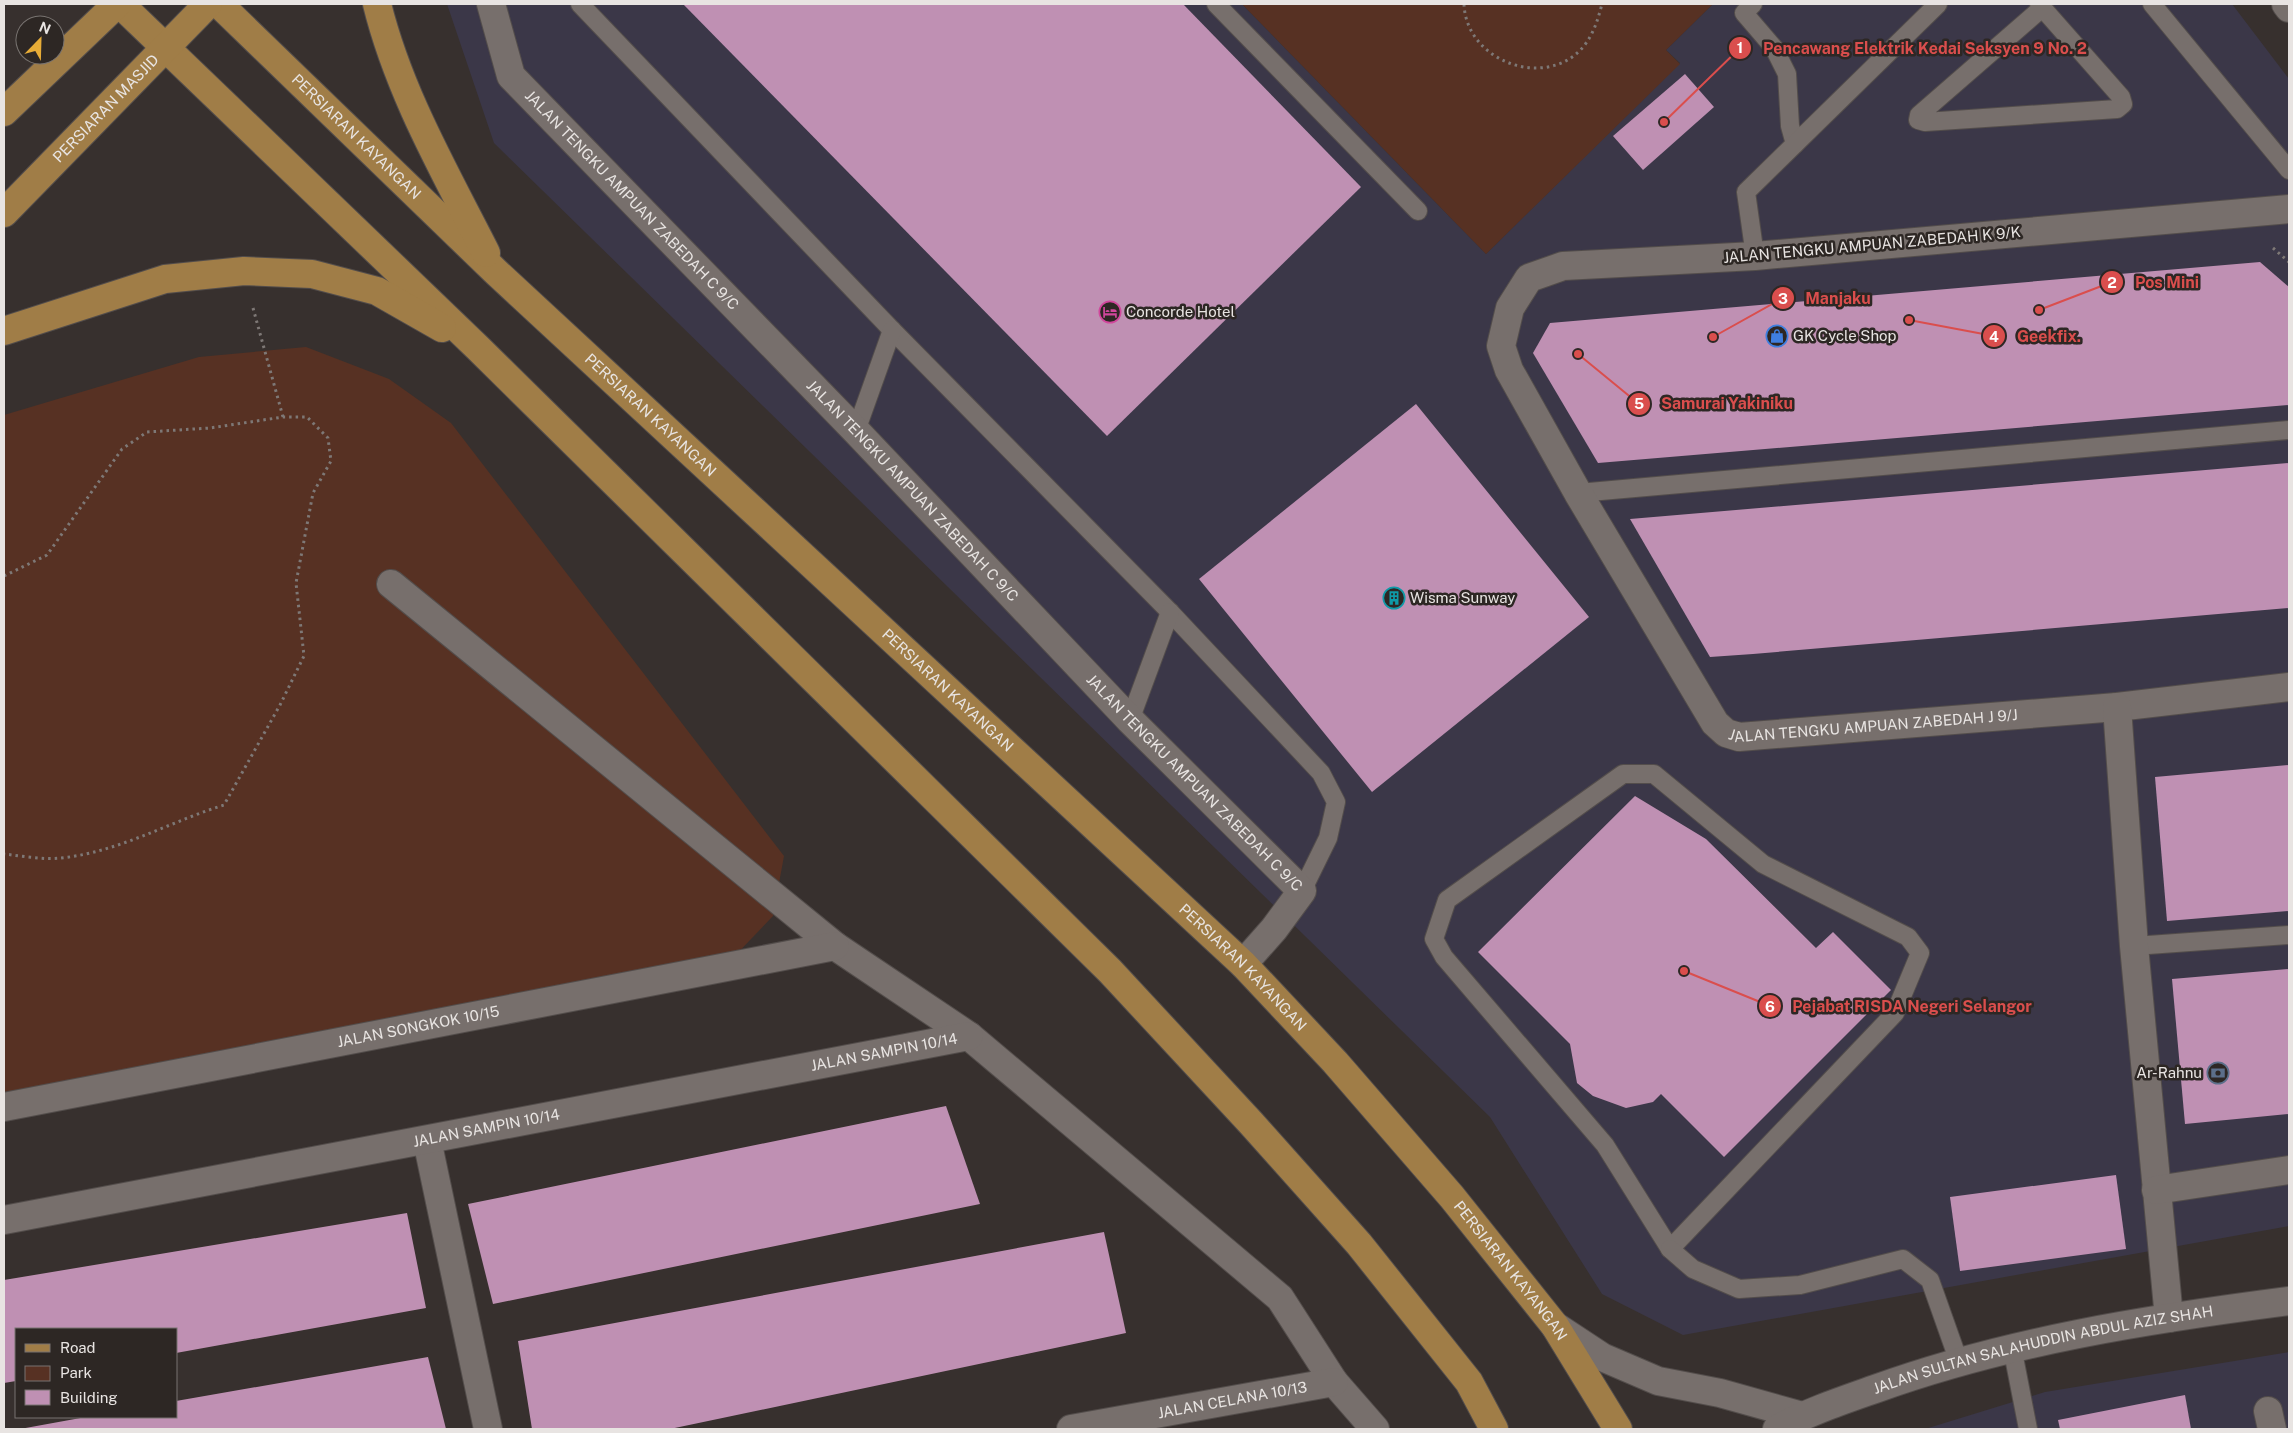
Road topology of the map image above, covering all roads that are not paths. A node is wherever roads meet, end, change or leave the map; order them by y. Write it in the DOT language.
graph roads {
  1 [pos="119,4"];
  2 [pos="208,4"];
  3 [pos="219,4"];
  4 [pos="377,4"];
  5 [pos="491,4"];
  6 [pos="580,4"];
  7 [pos="1216,4"];
  8 [pos="1752,4"];
  9 [pos="1938,4"];
  10 [pos="2152,4"];
  11 [pos="2286,4"];
  12 [pos="2040,6"];
  13 [pos="2289,8"];
  14 [pos="166,48"];
  15 [pos="4,112"];
  16 [pos="1795,144"];
  17 [pos="2289,170"];
  18 [pos="2289,209"];
  19 [pos="1418,211"];
  20 [pos="4,213"];
  21 [pos="1755,256"];
  22 [pos="496,272"];
  23 [pos="4,330"];
  24 [pos="892,330"];
  25 [pos="1502,346"];
  26 [pos="478,348"];
  27 [pos="2289,430"];
  28 [pos="856,431"];
  29 [pos="1578,493"];
  30 [pos="391,584"];
  31 [pos="1170,612"];
  32 [pos="2289,687"];
  33 [pos="2117,707"];
  34 [pos="1130,720"];
  35 [pos="1302,891"];
  36 [pos="2289,935"];
  37 [pos="835,946"];
  38 [pos="2134,946"];
  39 [pos="1243,964"];
  40 [pos="969,1036"];
  41 [pos="4,1107"];
  42 [pos="427,1140"];
  43 [pos="2289,1170"];
  44 [pos="2156,1190"];
  45 [pos="4,1220"];
  46 [pos="1670,1249"];
  47 [pos="2289,1301"];
  48 [pos="2169,1318"];
  49 [pos="1555,1326"];
  50 [pos="2012,1347"];
  51 [pos="1959,1362"];
  52 [pos="1334,1382"];
  53 [pos="1802,1416"];
  54 [pos="488,1429"];
  55 [pos="1071,1429"];
  56 [pos="1375,1429"];
  57 [pos="1494,1429"];
  58 [pos="1618,1429"];
  59 [pos="1777,1429"];
  60 [pos="2028,1429"];
  1 -- 14 [label="main road"];
  1 -- 15 [label="main road"];
  2 -- 14 [label="main road, PERSIARAN MASJID"];
  3 -- 22 [label="main road, PERSIARAN KAYANGAN"];
  4 -- 22 [label="main road"];
  5 -- 28 [label="street, JALAN TENGKU AMPUAN ZABEDAH C 9/C"];
  6 -- 24 [label="lane"];
  7 -- 19 [label="lane"];
  8 -- 16 [label="lane"];
  9 -- 16 [label="lane"];
  10 -- 17 [label="lane"];
  11 -- 13 [label="street"];
  12 -- 12 [label="lane"];
  14 -- 20 [label="main road, PERSIARAN MASJID"];
  14 -- 26 [label="main road"];
  16 -- 21 [label="lane"];
  18 -- 21 [label="street, JALAN TENGKU AMPUAN ZABEDAH K 9/K"];
  21 -- 25 [label="street, JALAN TENGKU AMPUAN ZABEDAH K 9/K"];
  22 -- 39 [label="main road, PERSIARAN KAYANGAN"];
  23 -- 26 [label="main road"];
  24 -- 28 [label="lane"];
  24 -- 31 [label="lane"];
  25 -- 29 [label="street, JALAN TENGKU AMPUAN ZABEDAH J 9/J"];
  26 -- 57 [label="main road"];
  27 -- 29 [label="lane"];
  28 -- 34 [label="street, JALAN TENGKU AMPUAN ZABEDAH C 9/C"];
  29 -- 33 [label="street, JALAN TENGKU AMPUAN ZABEDAH J 9/J"];
  30 -- 37 [label="street"];
  31 -- 34 [label="lane"];
  31 -- 35 [label="lane"];
  32 -- 33 [label="street, JALAN TENGKU AMPUAN ZABEDAH J 9/J"];
  33 -- 38 [label="street"];
  34 -- 35 [label="street, JALAN TENGKU AMPUAN ZABEDAH C 9/C"];
  35 -- 39 [label="street, JALAN TENGKU AMPUAN ZABEDAH C 9/C"];
  36 -- 38 [label="lane"];
  37 -- 40 [label="street"];
  37 -- 41 [label="street, JALAN SONGKOK 10/15"];
  38 -- 44 [label="street"];
  39 -- 49 [label="main road, PERSIARAN KAYANGAN"];
  40 -- 42 [label="street, JALAN SAMPIN 10/14"];
  40 -- 52 [label="street"];
  42 -- 45 [label="street, JALAN SAMPIN 10/14"];
  42 -- 54 [label="street"];
  43 -- 44 [label="street"];
  44 -- 48 [label="street"];
  46 -- 46 [label="lane"];
  46 -- 51 [label="lane"];
  47 -- 48 [label="street, JALAN SULTAN SALAHUDDIN ABDUL AZIZ SHAH"];
  48 -- 50 [label="street, JALAN SULTAN SALAHUDDIN ABDUL AZIZ SHAH"];
  49 -- 53 [label="street"];
  49 -- 58 [label="main road, PERSIARAN KAYANGAN"];
  50 -- 51 [label="street, JALAN SULTAN SALAHUDDIN ABDUL AZIZ SHAH"];
  50 -- 60 [label="lane"];
  51 -- 53 [label="street, JALAN SULTAN SALAHUDDIN ABDUL AZIZ SHAH"];
  52 -- 55 [label="street, JALAN CELANA 10/13"];
  52 -- 56 [label="street"];
  53 -- 59 [label="street, JALAN SULTAN SALAHUDDIN ABDUL AZIZ SHAH"];
}
